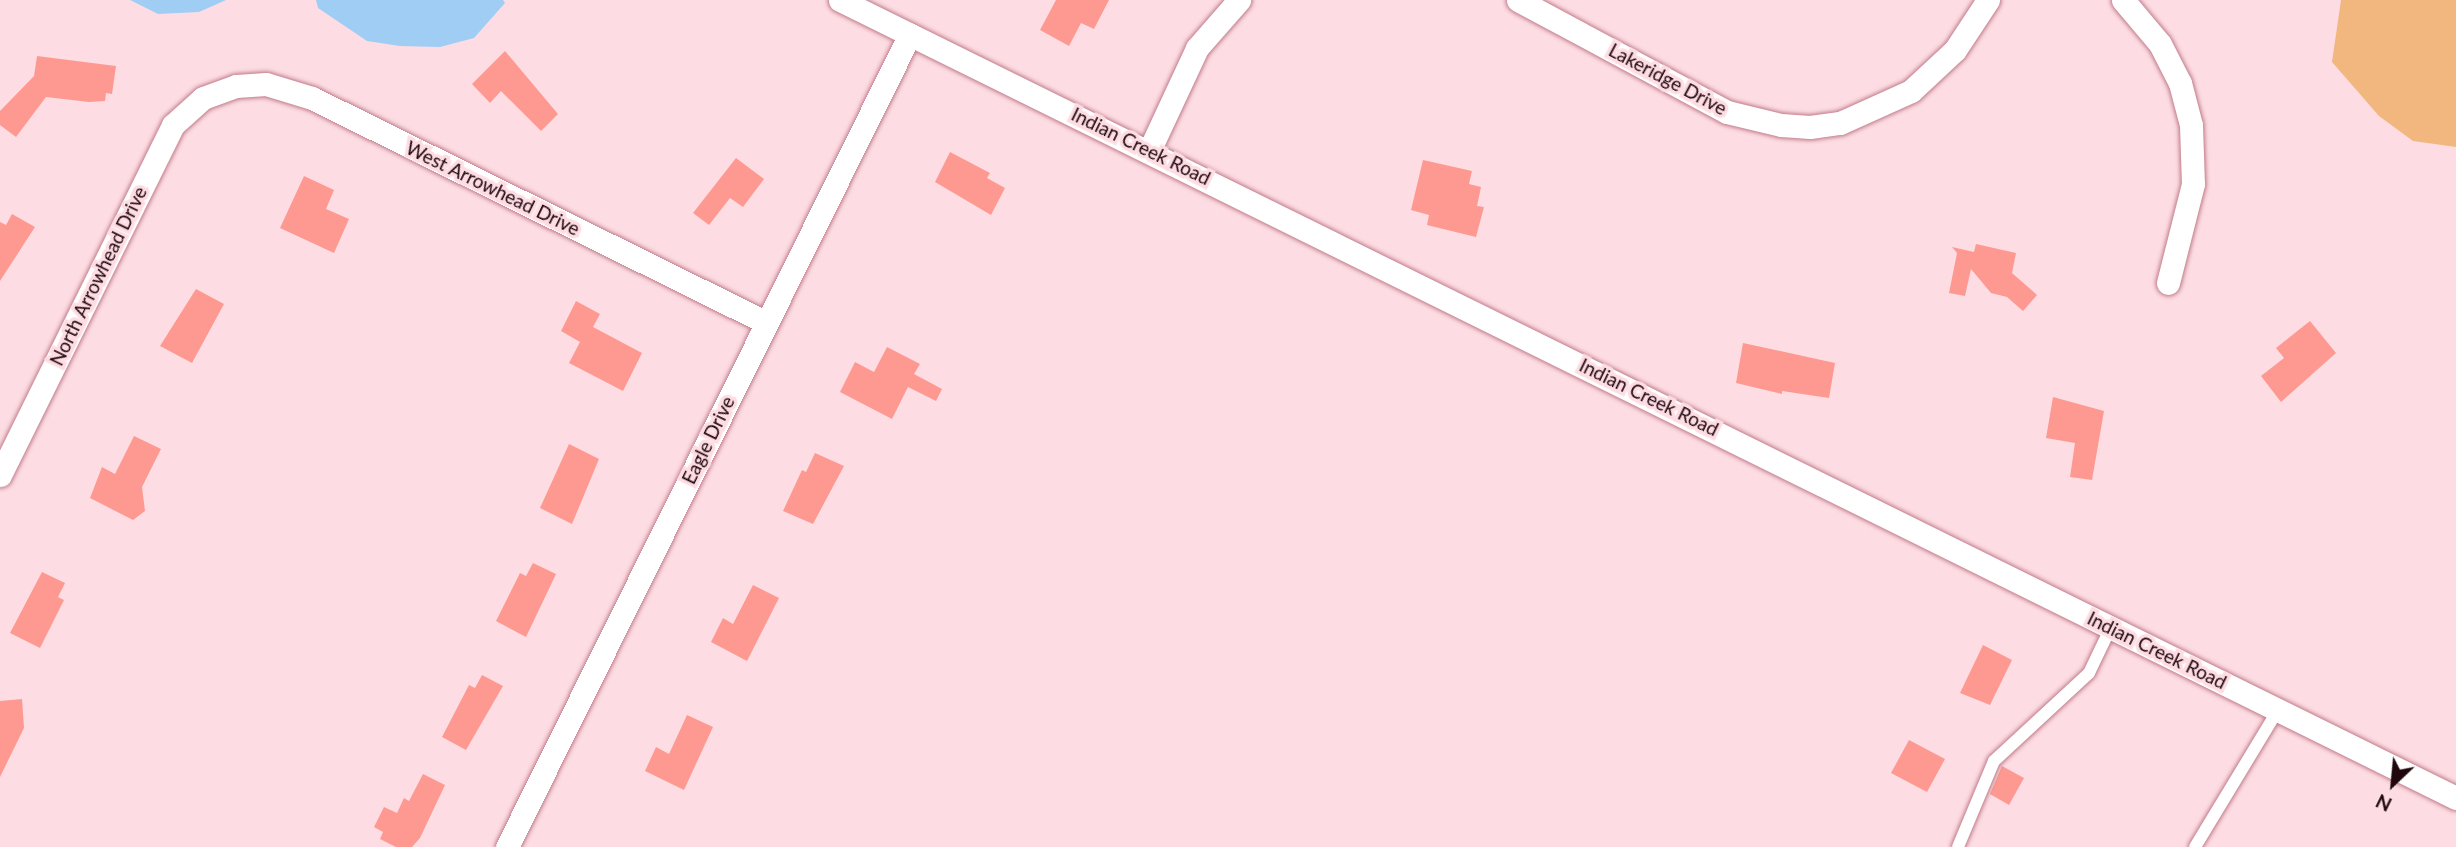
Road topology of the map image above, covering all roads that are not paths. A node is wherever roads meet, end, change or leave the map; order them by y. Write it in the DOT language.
graph roads {
  1 [pos="840,0"];
  2 [pos="1239,0"];
  3 [pos="1518,0"];
  4 [pos="1988,0"];
  5 [pos="2123,0"];
  6 [pos="910,34"];
  7 [pos="214,94"];
  8 [pos="1150,149"];
  9 [pos="2168,283"];
  10 [pos="765,322"];
  11 [pos="0,475"];
  12 [pos="2111,627"];
  13 [pos="2278,710"];
  14 [pos="2456,798"];
  15 [pos="507,847"];
  16 [pos="1958,847"];
  17 [pos="2195,847"];
  1 -- 6 [label="street, Indian Creek Road"];
  2 -- 8 [label="street"];
  3 -- 4 [label="street, Lakeridge Drive"];
  5 -- 9 [label="street"];
  6 -- 8 [label="street, Indian Creek Road"];
  6 -- 10 [label="street, Eagle Drive"];
  7 -- 10 [label="street, West Arrowhead Drive"];
  7 -- 11 [label="street, North Arrowhead Drive"];
  8 -- 12 [label="street, Indian Creek Road"];
  10 -- 15 [label="street, Eagle Drive"];
  12 -- 13 [label="street, Indian Creek Road"];
  12 -- 16 [label="lane"];
  13 -- 14 [label="street, Indian Creek Road"];
  13 -- 17 [label="lane"];
}
